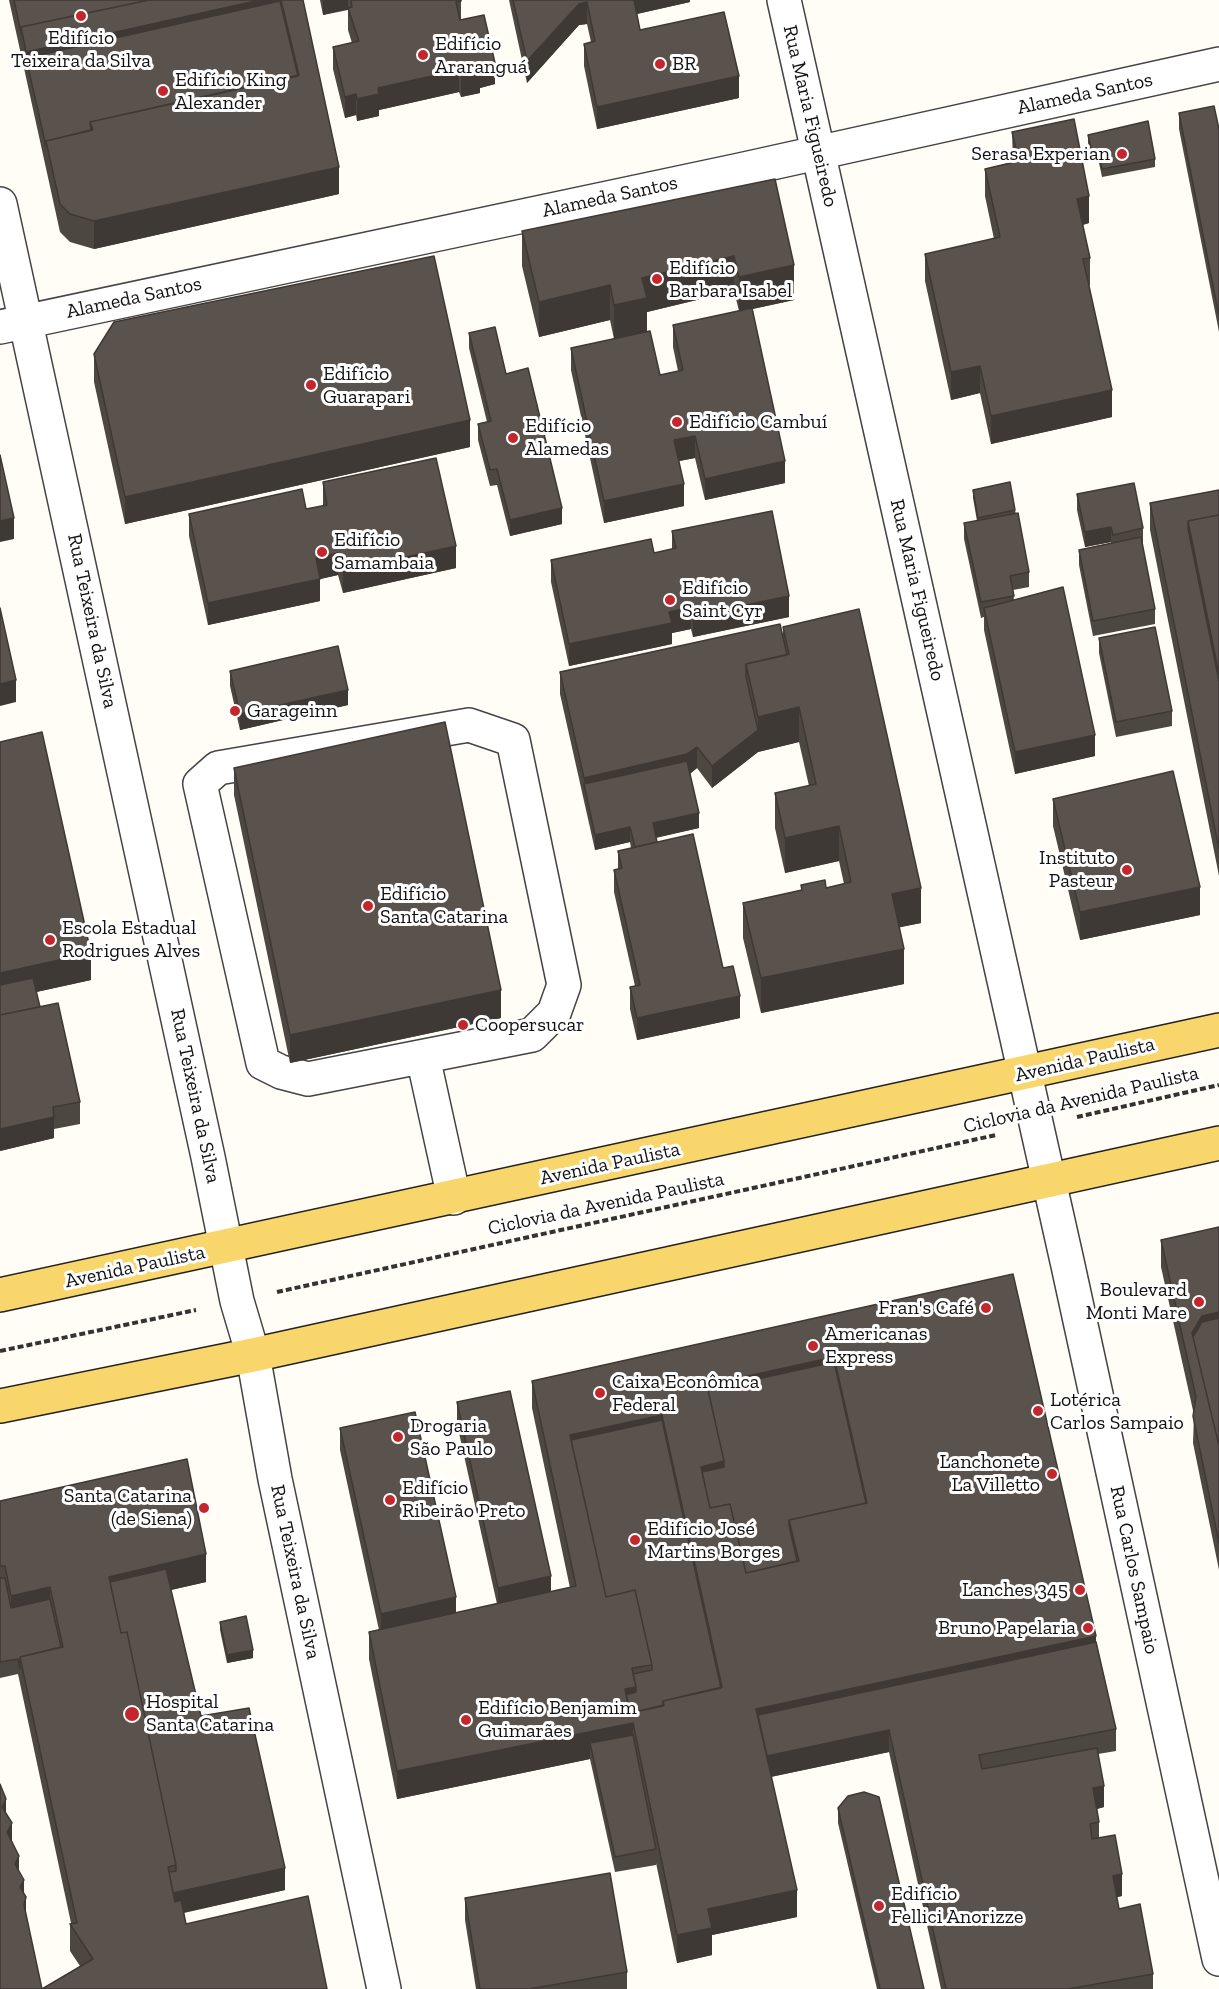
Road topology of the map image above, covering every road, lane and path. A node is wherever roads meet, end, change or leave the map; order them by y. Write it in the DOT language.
graph roads {
  1 [pos="784,0"];
  2 [pos="1219,64"];
  3 [pos="816,153"];
  4 [pos="0,204"];
  5 [pos="13,324"];
  6 [pos="1219,1030"];
  7 [pos="423,1057"];
  8 [pos="1024,1073"];
  9 [pos="1219,1085"];
  10 [pos="1035,1127"];
  11 [pos="1219,1143"];
  12 [pos="1047,1181"];
  13 [pos="454,1198"];
  14 [pos="226,1248"];
  15 [pos="0,1295"];
  16 [pos="237,1301"];
  17 [pos="0,1351"];
  18 [pos="253,1355"];
  19 [pos="0,1406"];
  20 [pos="1219,1959"];
  21 [pos="384,1989"];
  1 -- 3 [label="street, Rua Maria Figueiredo"];
  2 -- 3 [label="street, Alameda Santos"];
  3 -- 5 [label="street, Alameda Santos"];
  3 -- 8 [label="street, Rua Maria Figueiredo"];
  4 -- 5 [label="street, Rua Teixeira da Silva"];
  5 -- 14 [label="street, Rua Teixeira da Silva"];
  6 -- 8 [label="main road, Avenida Paulista"];
  7 -- 7 [label="street"];
  7 -- 13 [label="street"];
  8 -- 10 [label="street, Rua Maria Figueiredo"];
  8 -- 13 [label="main road, Avenida Paulista"];
  9 -- 10 [label="path, Ciclovia da Avenida Paulista"];
  10 -- 12 [label="street, Rua Maria Figueiredo"];
  10 -- 16 [label="path, Ciclovia da Avenida Paulista"];
  11 -- 12 [label="main road"];
  12 -- 18 [label="main road"];
  12 -- 20 [label="street, Rua Carlos Sampaio"];
  13 -- 14 [label="main road, Avenida Paulista"];
  14 -- 15 [label="main road, Avenida Paulista"];
  14 -- 16 [label="street, Rua Teixeira da Silva"];
  16 -- 17 [label="path, Ciclovia da Avenida Paulista"];
  16 -- 18 [label="street, Rua Teixeira da Silva"];
  18 -- 19 [label="main road"];
  18 -- 21 [label="street, Rua Teixeira da Silva"];
}
